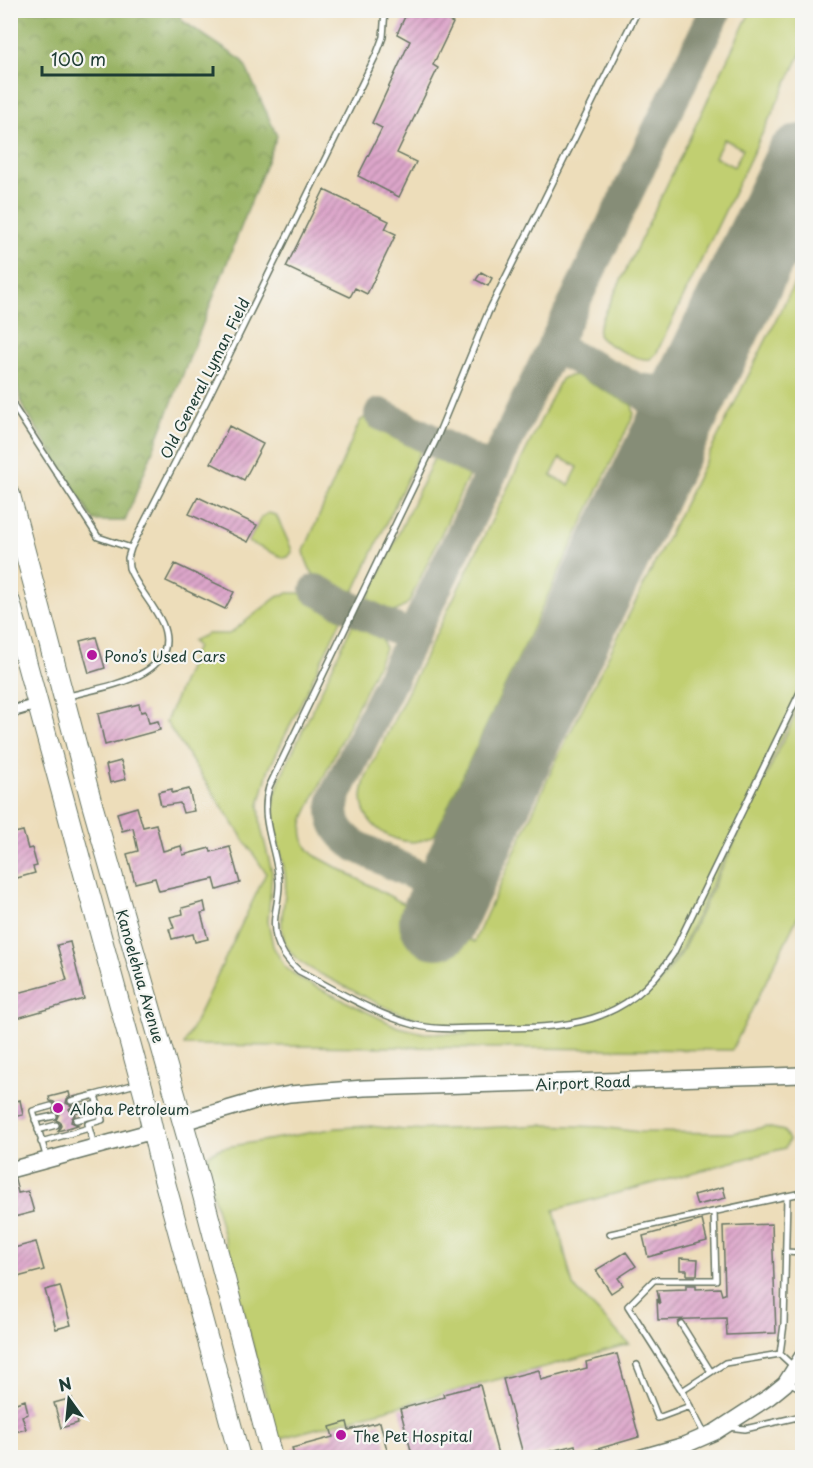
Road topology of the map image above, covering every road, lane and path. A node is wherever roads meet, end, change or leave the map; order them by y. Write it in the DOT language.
graph roads {
  1 [pos="385,10"];
  2 [pos="638,10"];
  3 [pos="10,394"];
  4 [pos="10,495"];
  5 [pos="131,548"];
  6 [pos="10,602"];
  7 [pos="802,688"];
  8 [pos="64,698"];
  9 [pos="38,704"];
  10 [pos="10,712"];
  11 [pos="802,1076"];
  12 [pos="141,1083"];
  13 [pos="95,1095"];
  14 [pos="71,1101"];
  15 [pos="97,1104"];
  16 [pos="51,1106"];
  17 [pos="74,1110"];
  18 [pos="100,1114"];
  19 [pos="54,1116"];
  20 [pos="35,1120"];
  21 [pos="76,1120"];
  22 [pos="183,1122"];
  23 [pos="56,1125"];
  24 [pos="89,1128"];
  25 [pos="38,1130"];
  26 [pos="153,1131"];
  27 [pos="41,1142"];
  28 [pos="95,1147"];
  29 [pos="47,1160"];
  30 [pos="10,1170"];
  31 [pos="802,1193"];
  32 [pos="787,1197"];
  33 [pos="714,1212"];
  34 [pos="610,1234"];
  35 [pos="786,1252"];
  36 [pos="802,1253"];
  37 [pos="681,1324"];
  38 [pos="780,1354"];
  39 [pos="637,1365"];
  40 [pos="795,1369"];
  41 [pos="711,1372"];
  42 [pos="802,1389"];
  43 [pos="682,1391"];
  44 [pos="690,1406"];
  45 [pos="802,1416"];
  46 [pos="724,1426"];
  47 [pos="706,1436"];
  48 [pos="688,1451"];
  49 [pos="240,1458"];
  50 [pos="272,1458"];
  51 [pos="639,1458"];
  1 -- 5 [label="lane, Old General Lyman Field"];
  2 -- 7 [label="lane"];
  3 -- 5 [label="lane"];
  4 -- 8 [label="highway, Kanoelehua Avenue"];
  5 -- 8 [label="lane"];
  6 -- 9 [label="highway, Kanoelehua Avenue"];
  8 -- 22 [label="highway, Kanoelehua Avenue"];
  9 -- 10 [label="street"];
  9 -- 12 [label="highway, Kanoelehua Avenue"];
  11 -- 22 [label="street, Airport Road"];
  12 -- 13 [label="lane"];
  12 -- 26 [label="highway, Kanoelehua Avenue"];
  13 -- 14 [label="lane"];
  13 -- 15 [label="lane"];
  15 -- 17 [label="lane"];
  15 -- 18 [label="lane"];
  16 -- 20 [label="lane"];
  18 -- 21 [label="lane"];
  18 -- 24 [label="lane"];
  19 -- 20 [label="lane"];
  20 -- 25 [label="lane"];
  22 -- 26 [label="highway"];
  22 -- 50 [label="highway, Kanoelehua Avenue"];
  23 -- 25 [label="lane"];
  24 -- 27 [label="lane"];
  24 -- 28 [label="lane"];
  25 -- 27 [label="lane"];
  26 -- 28 [label="street"];
  26 -- 49 [label="highway, Kanoelehua Avenue"];
  27 -- 29 [label="lane"];
  28 -- 29 [label="street"];
  29 -- 30 [label="street"];
  31 -- 32 [label="lane"];
  32 -- 33 [label="lane"];
  32 -- 35 [label="lane"];
  33 -- 34 [label="lane"];
  33 -- 43 [label="lane"];
  35 -- 36 [label="lane"];
  35 -- 38 [label="lane"];
  37 -- 41 [label="lane"];
  38 -- 40 [label="lane"];
  38 -- 41 [label="lane"];
  39 -- 44 [label="lane"];
  40 -- 42 [label="lane"];
  40 -- 46 [label="street"];
  41 -- 43 [label="lane"];
  43 -- 44 [label="lane"];
  44 -- 47 [label="lane"];
  45 -- 46 [label="lane"];
  46 -- 47 [label="street"];
  47 -- 48 [label="street"];
  48 -- 51 [label="street"];
}
